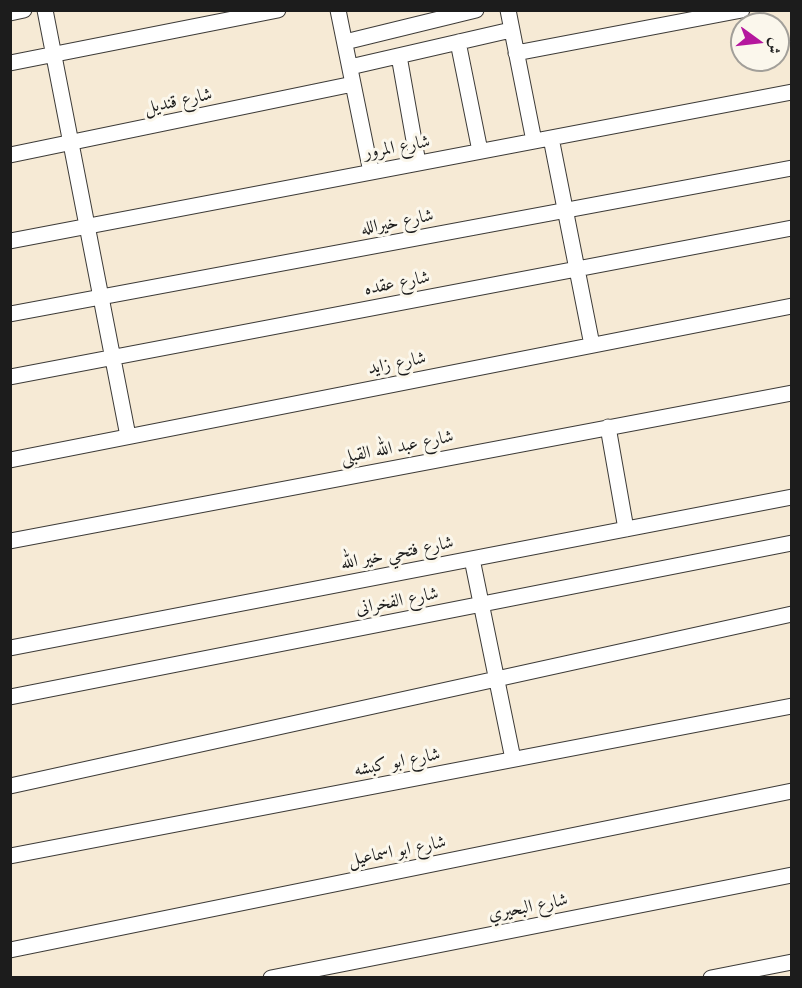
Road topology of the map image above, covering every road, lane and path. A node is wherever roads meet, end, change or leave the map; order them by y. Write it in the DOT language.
graph roads {
  1 [pos="24,10"];
  2 [pos="45,10"];
  3 [pos="278,10"];
  4 [pos="338,10"];
  5 [pos="476,10"];
  6 [pos="508,10"];
  7 [pos="742,10"];
  8 [pos="10,13"];
  9 [pos="450,14"];
  10 [pos="511,30"];
  11 [pos="345,42"];
  12 [pos="458,42"];
  13 [pos="516,53"];
  14 [pos="54,54"];
  15 [pos="399,56"];
  16 [pos="10,63"];
  17 [pos="350,67"];
  18 [pos="353,84"];
  19 [pos="792,92"];
  20 [pos="551,138"];
  21 [pos="534,141"];
  22 [pos="70,143"];
  23 [pos="480,151"];
  24 [pos="10,155"];
  25 [pos="418,163"];
  26 [pos="792,168"];
  27 [pos="371,172"];
  28 [pos="565,210"];
  29 [pos="86,226"];
  30 [pos="792,228"];
  31 [pos="10,241"];
  32 [pos="577,269"];
  33 [pos="100,297"];
  34 [pos="792,306"];
  35 [pos="10,314"];
  36 [pos="592,345"];
  37 [pos="112,358"];
  38 [pos="10,377"];
  39 [pos="792,393"];
  40 [pos="608,427"];
  41 [pos="128,436"];
  42 [pos="10,460"];
  43 [pos="792,497"];
  44 [pos="626,529"];
  45 [pos="10,541"];
  46 [pos="792,543"];
  47 [pos="472,559"];
  48 [pos="480,604"];
  49 [pos="792,614"];
  50 [pos="10,648"];
  51 [pos="497,679"];
  52 [pos="10,697"];
  53 [pos="792,706"];
  54 [pos="513,759"];
  55 [pos="10,786"];
  56 [pos="792,791"];
  57 [pos="10,856"];
  58 [pos="792,874"];
  59 [pos="10,950"];
  60 [pos="792,962"];
  61 [pos="271,978"];
  62 [pos="711,978"];
  1 -- 8 [label="street"];
  2 -- 14 [label="street"];
  3 -- 14 [label="street"];
  4 -- 11 [label="street"];
  5 -- 9 [label="street"];
  6 -- 10 [label="street"];
  7 -- 13 [label="street"];
  9 -- 11 [label="street"];
  10 -- 12 [label="street"];
  10 -- 13 [label="street"];
  11 -- 17 [label="street"];
  12 -- 15 [label="street"];
  12 -- 23 [label="street"];
  13 -- 21 [label="street"];
  14 -- 16 [label="street"];
  14 -- 22 [label="street"];
  15 -- 17 [label="street"];
  15 -- 25 [label="street"];
  17 -- 18 [label="street"];
  18 -- 22 [label="street, شارع قنديل"];
  18 -- 27 [label="street"];
  19 -- 20 [label="street, شارع المرور"];
  20 -- 21 [label="street, شارع المرور"];
  20 -- 28 [label="street"];
  21 -- 23 [label="street, شارع المرور"];
  22 -- 24 [label="street, شارع قنديل"];
  22 -- 29 [label="street"];
  23 -- 25 [label="street, شارع المرور"];
  25 -- 27 [label="street, شارع المرور"];
  26 -- 28 [label="street, شارع خيرالله"];
  27 -- 29 [label="street, شارع المرور"];
  28 -- 32 [label="street"];
  28 -- 33 [label="street, شارع خيرالله"];
  29 -- 31 [label="street, شارع المرور"];
  29 -- 33 [label="street"];
  30 -- 32 [label="street, شارع عقده"];
  32 -- 36 [label="street"];
  32 -- 37 [label="street, شارع عقده"];
  33 -- 35 [label="street, شارع خيرالله"];
  33 -- 37 [label="street"];
  34 -- 36 [label="street, شارع زايد"];
  36 -- 41 [label="street, شارع زايد"];
  37 -- 38 [label="street, شارع عقده"];
  37 -- 41 [label="street"];
  39 -- 40 [label="street, شارع عبد الله القبلى"];
  40 -- 44 [label="street"];
  40 -- 45 [label="street, شارع عبد الله القبلى"];
  41 -- 42 [label="street, شارع زايد"];
  43 -- 44 [label="street, شارع فتحي خير الله"];
  44 -- 47 [label="street, شارع فتحي خير الله"];
  46 -- 48 [label="street, شارع الفخرانى"];
  47 -- 48 [label="street"];
  47 -- 50 [label="street, شارع فتحي خير الله"];
  48 -- 51 [label="street"];
  48 -- 52 [label="street, شارع الفخرانى"];
  49 -- 51 [label="street"];
  51 -- 54 [label="street"];
  51 -- 55 [label="street"];
  53 -- 54 [label="street, شارع ابو كبشه"];
  54 -- 57 [label="street, شارع ابو كبشه"];
  56 -- 59 [label="street, شارع ابو اسماعيل"];
  58 -- 61 [label="street, شارع البحيري"];
  60 -- 62 [label="street"];
}
